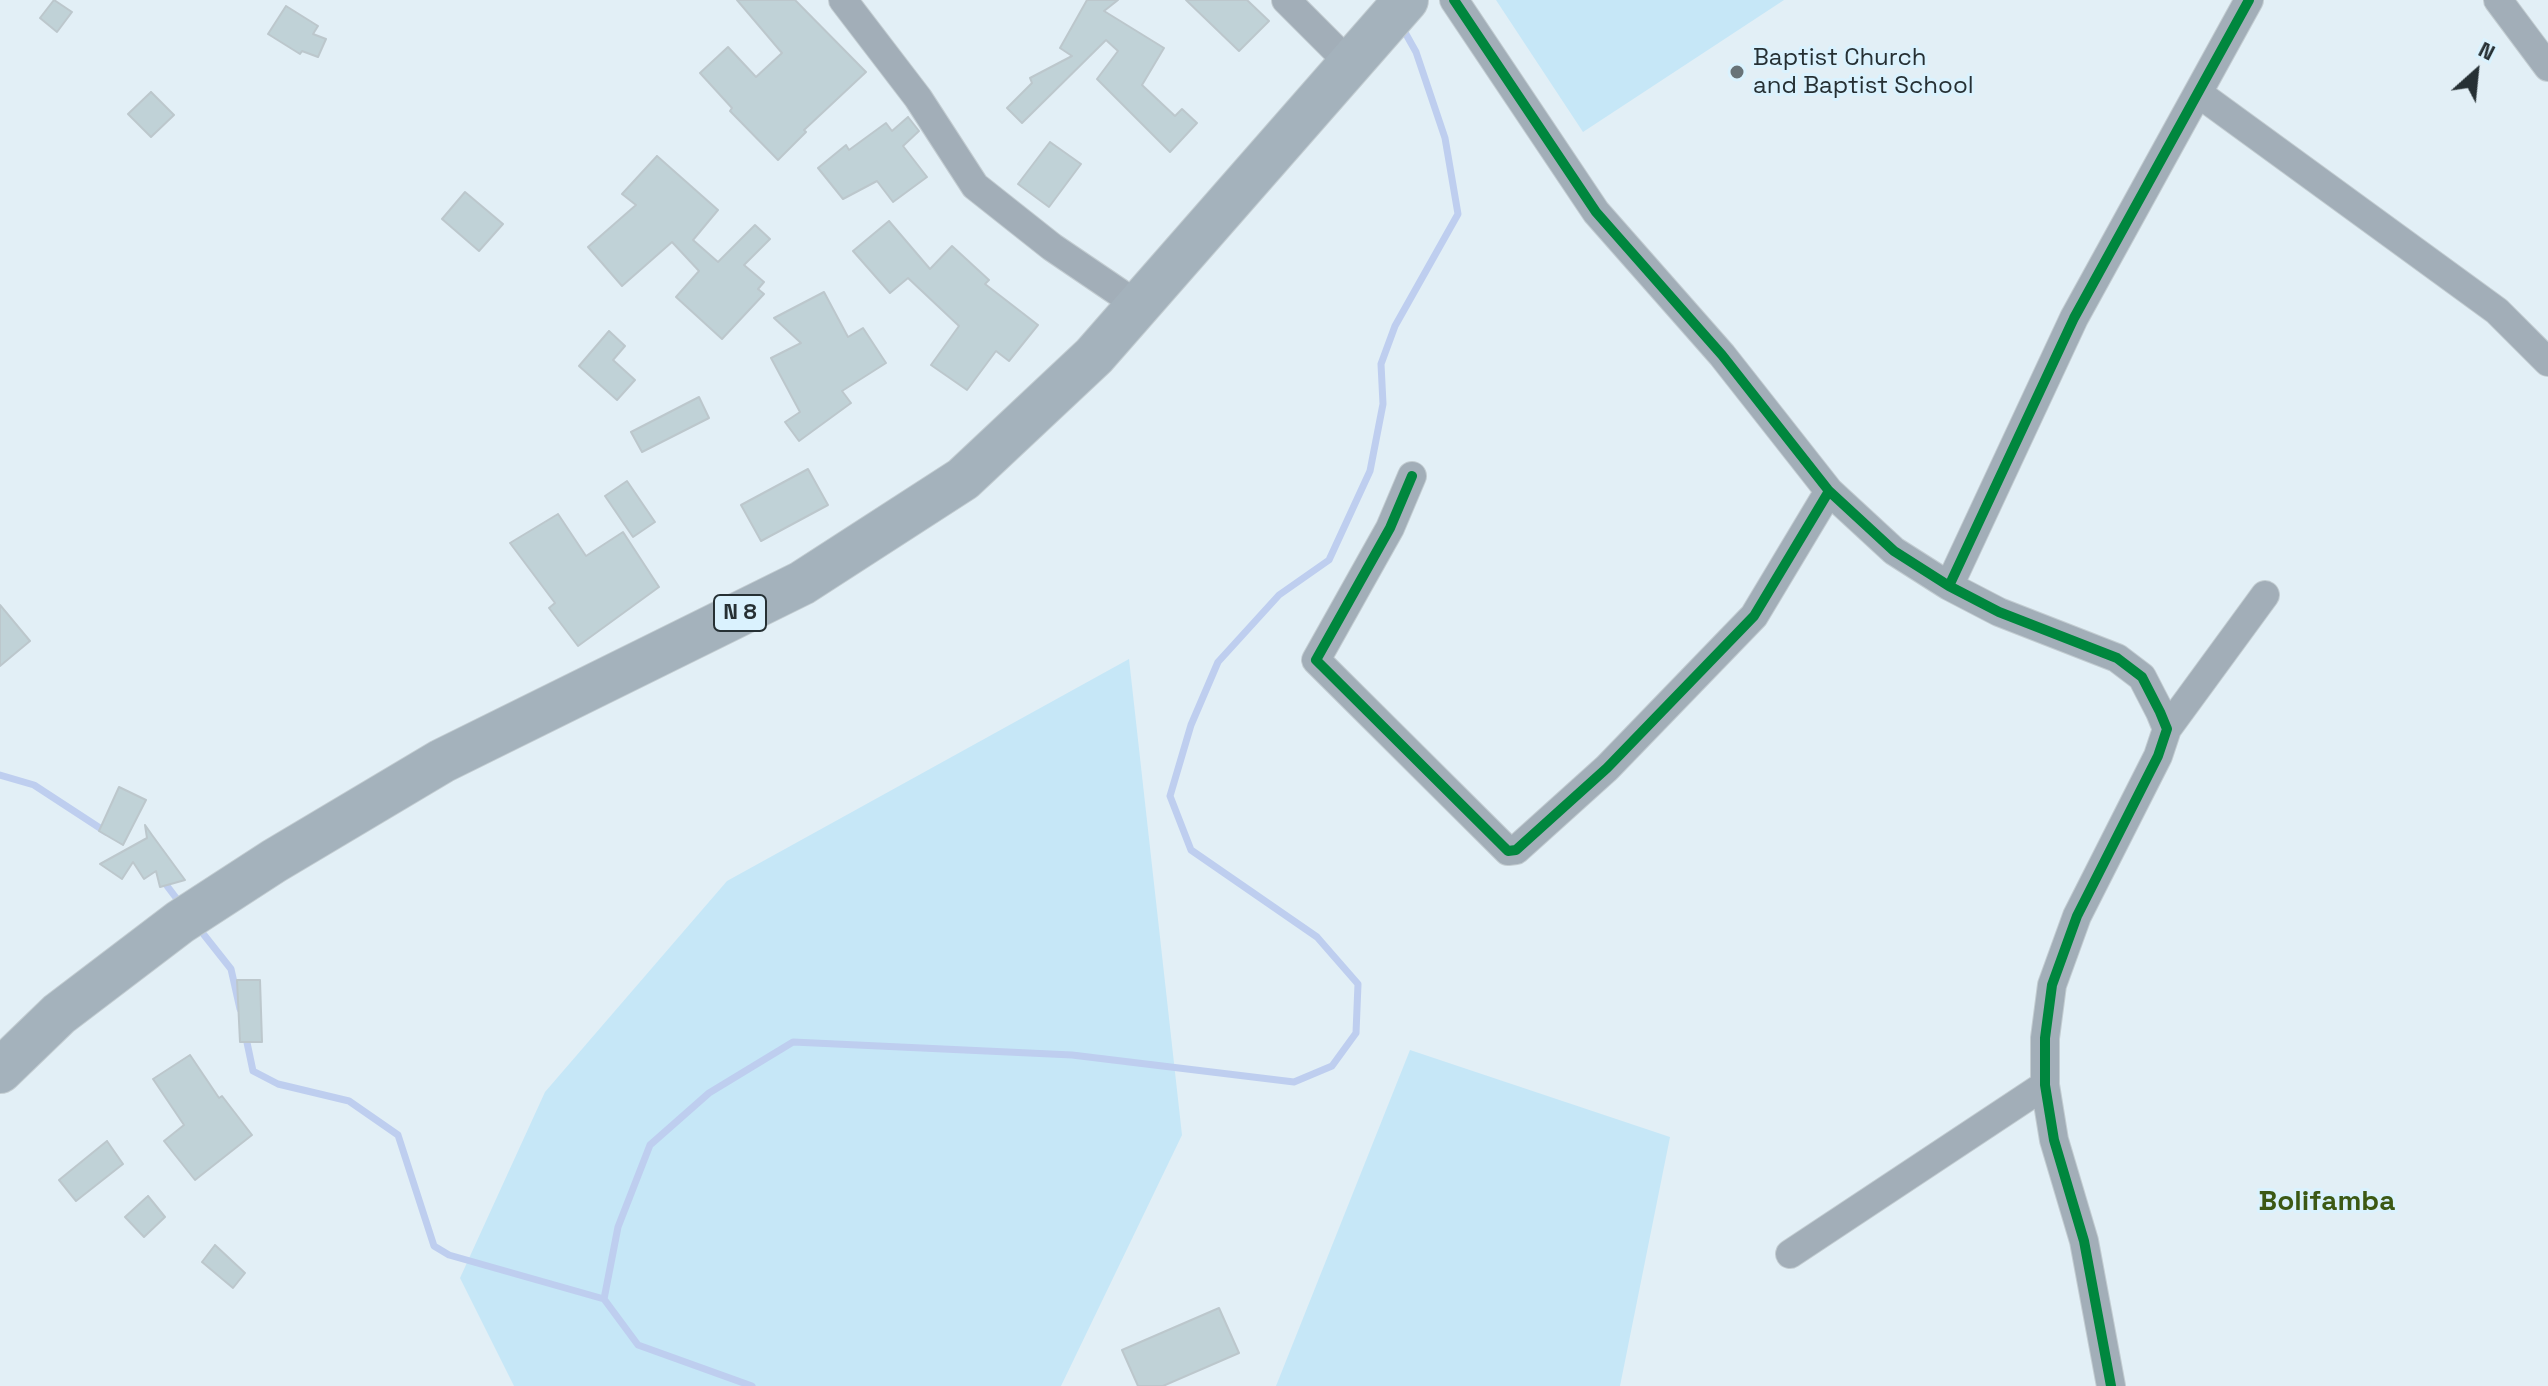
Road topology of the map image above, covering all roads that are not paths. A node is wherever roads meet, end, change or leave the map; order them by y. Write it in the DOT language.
graph roads {
  1 [pos="843,0"];
  2 [pos="1286,0"];
  3 [pos="1454,0"];
  4 [pos="2249,0"];
  5 [pos="2498,0"];
  6 [pos="1393,15"];
  7 [pos="1350,64"];
  8 [pos="2548,67"];
  9 [pos="2198,93"];
  10 [pos="1139,306"];
  11 [pos="2548,362"];
  12 [pos="1412,476"];
  13 [pos="1829,491"];
  14 [pos="1949,586"];
  15 [pos="2265,595"];
  16 [pos="2167,729"];
  17 [pos="0,1071"];
  18 [pos="2045,1085"];
  19 [pos="1790,1254"];
  20 [pos="2111,1386"];
  1 -- 10 [label="street"];
  2 -- 7 [label="street"];
  3 -- 13 [label="street"];
  4 -- 9 [label="street"];
  5 -- 8 [label="street"];
  6 -- 7 [label="highway, N 8"];
  7 -- 10 [label="highway, N 8"];
  9 -- 11 [label="street"];
  9 -- 14 [label="street"];
  10 -- 17 [label="highway, N 8"];
  12 -- 13 [label="street"];
  13 -- 14 [label="street"];
  14 -- 16 [label="street"];
  15 -- 16 [label="street"];
  16 -- 18 [label="street"];
  18 -- 19 [label="street"];
  18 -- 20 [label="street"];
}
